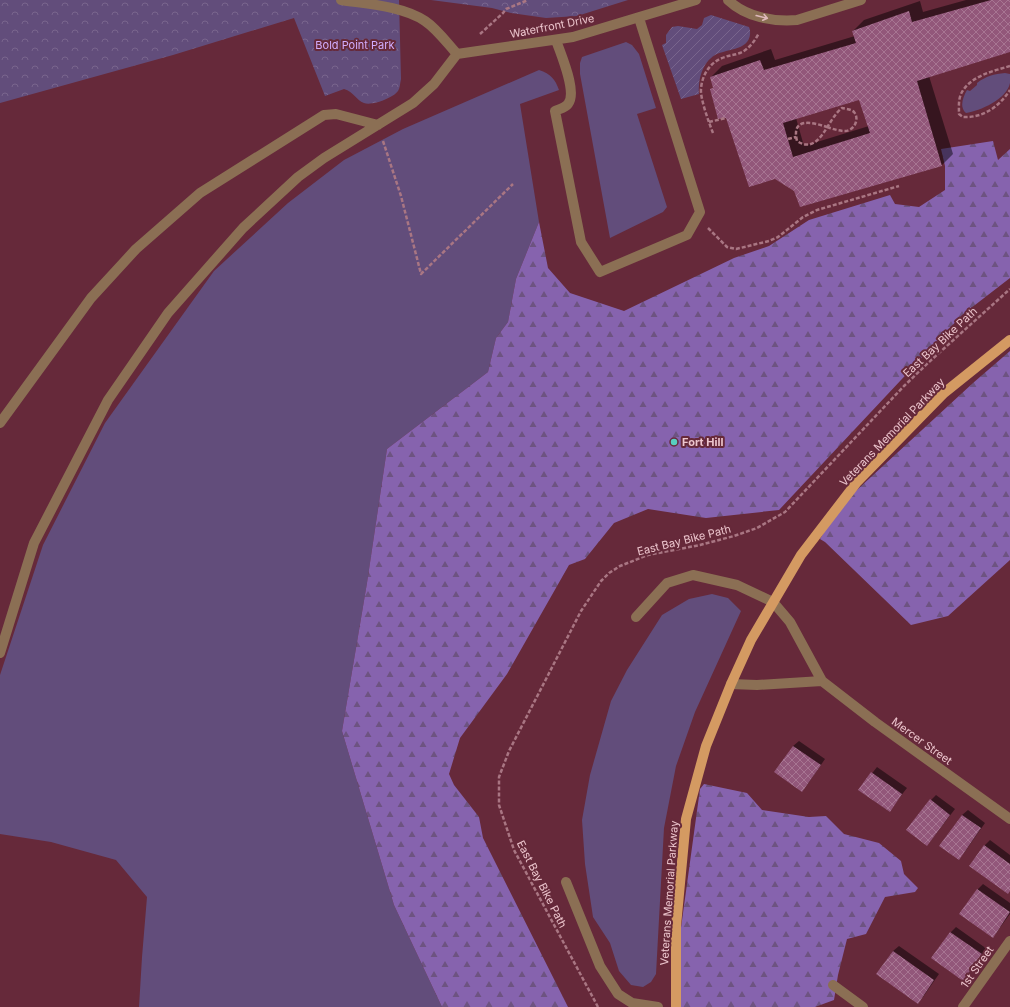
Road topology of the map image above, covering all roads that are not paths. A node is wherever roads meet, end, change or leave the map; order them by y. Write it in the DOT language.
graph roads {
  1 [pos="341,0"];
  2 [pos="696,0"];
  3 [pos="728,0"];
  4 [pos="861,0"];
  5 [pos="639,18"];
  6 [pos="556,40"];
  7 [pos="457,54"];
  8 [pos="378,125"];
  9 [pos="1010,340"];
  10 [pos="0,423"];
  11 [pos="773,602"];
  12 [pos="636,617"];
  13 [pos="0,653"];
  14 [pos="822,681"];
  15 [pos="731,684"];
  16 [pos="1010,819"];
  17 [pos="566,882"];
  18 [pos="1010,941"];
  19 [pos="833,985"];
  20 [pos="658,1007"];
  21 [pos="676,1007"];
  22 [pos="863,1007"];
  23 [pos="963,1007"];
  1 -- 7 [label="street"];
  2 -- 5 [label="street, Waterfront Drive"];
  3 -- 4 [label="street, one-way"];
  5 -- 6 [label="street, Waterfront Drive"];
  5 -- 6 [label="street"];
  6 -- 7 [label="street, Waterfront Drive"];
  7 -- 8 [label="street"];
  8 -- 10 [label="street"];
  8 -- 13 [label="street"];
  9 -- 11 [label="main road, Veterans Memorial Parkway"];
  11 -- 12 [label="street"];
  11 -- 14 [label="street, Mercer Street"];
  11 -- 15 [label="main road, Veterans Memorial Parkway"];
  14 -- 15 [label="street"];
  14 -- 16 [label="street, Mercer Street"];
  15 -- 21 [label="main road, Veterans Memorial Parkway"];
  17 -- 20 [label="street"];
  18 -- 23 [label="street, 1st Street"];
  19 -- 22 [label="street"];
}
